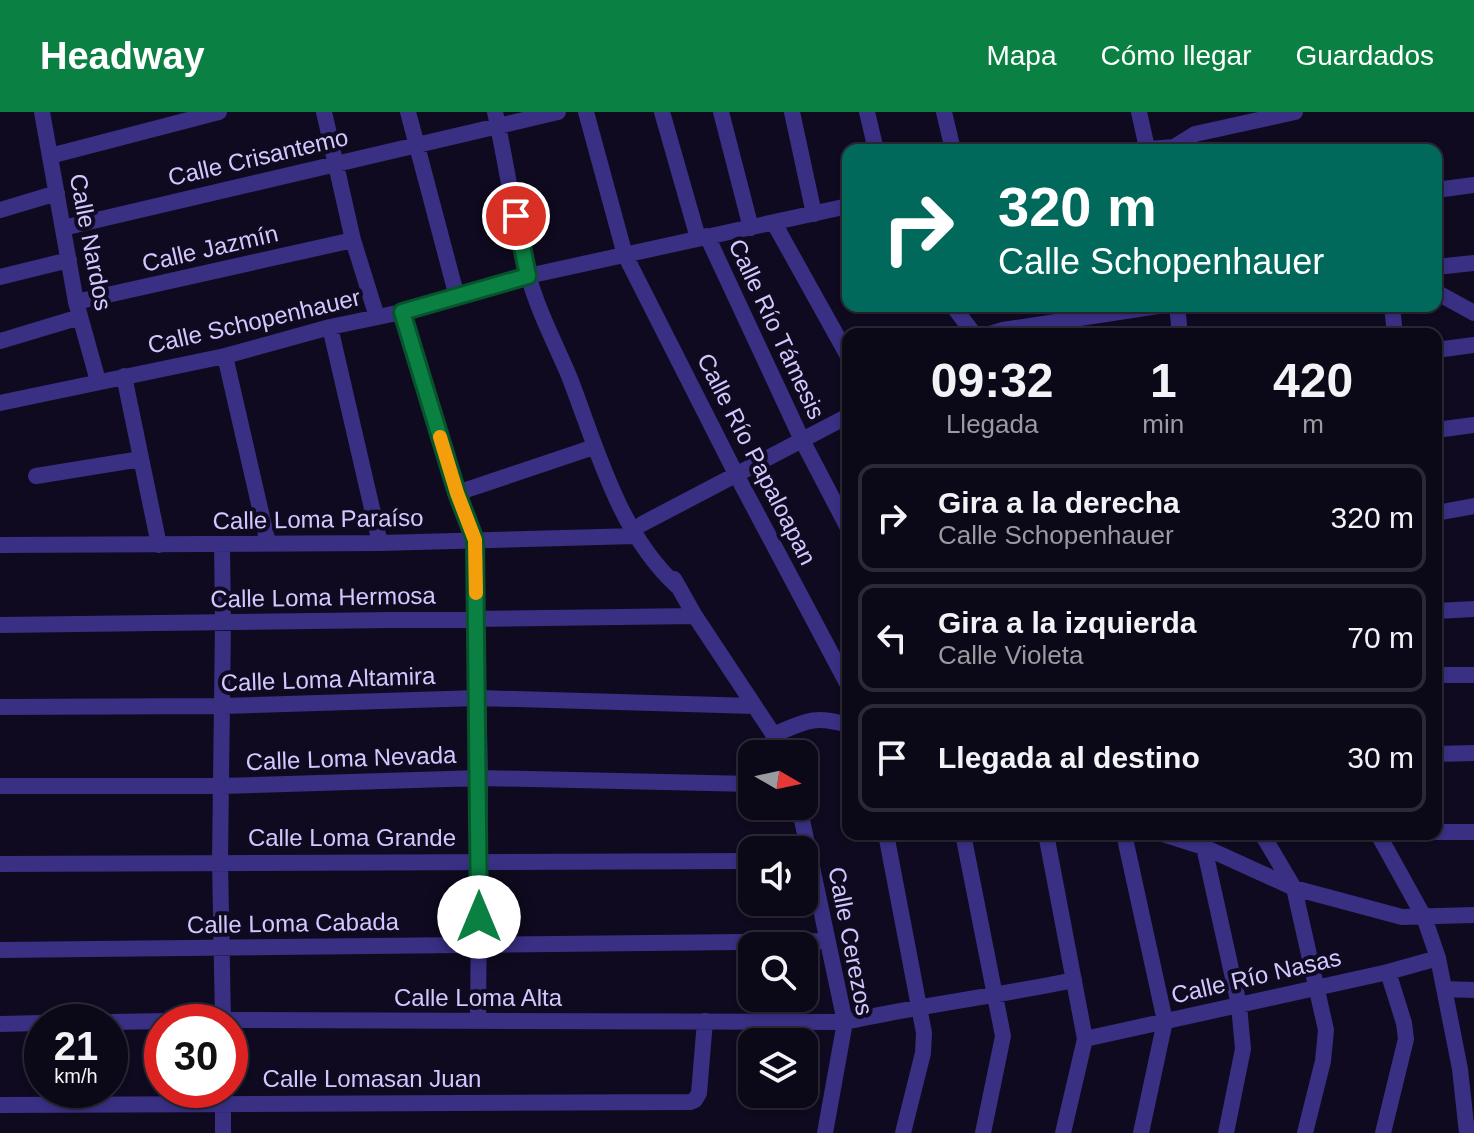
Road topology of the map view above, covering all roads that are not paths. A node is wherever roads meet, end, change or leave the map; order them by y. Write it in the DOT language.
graph roads {
  1 [pos="42,112"];
  2 [pos="219,112"];
  3 [pos="324,112"];
  4 [pos="408,112"];
  5 [pos="558,112"];
  6 [pos="586,112"];
  7 [pos="662,112"];
  8 [pos="721,112"];
  9 [pos="792,112"];
  10 [pos="867,112"];
  11 [pos="944,112"];
  12 [pos="1139,112"];
  13 [pos="1295,112"];
  14 [pos="497,119"];
  15 [pos="1221,119"];
  16 [pos="875,144"];
  17 [pos="952,144"];
  18 [pos="1156,144"];
  19 [pos="1171,144"];
  20 [pos="415,145"];
  21 [pos="50,156"];
  22 [pos="336,164"];
  23 [pos="1474,185"];
  24 [pos="1442,189"];
  25 [pos="57,193"];
  26 [pos="842,207"];
  27 [pos="0,210"];
  28 [pos="814,214"];
  29 [pos="774,223"];
  30 [pos="63,228"];
  31 [pos="751,228"];
  32 [pos="702,237"];
  33 [pos="353,240"];
  34 [pos="625,255"];
  35 [pos="69,260"];
  36 [pos="1474,263"];
  37 [pos="1442,266"];
  38 [pos="528,276"];
  39 [pos="0,277"];
  40 [pos="1442,295"];
  41 [pos="457,297"];
  42 [pos="78,310"];
  43 [pos="402,312"];
  44 [pos="1119,312"];
  45 [pos="1474,313"];
  46 [pos="377,317"];
  47 [pos="330,327"];
  48 [pos="1016,328"];
  49 [pos="0,341"];
  50 [pos="842,345"];
  51 [pos="1474,345"];
  52 [pos="1442,349"];
  53 [pos="225,356"];
  54 [pos="124,376"];
  55 [pos="98,381"];
  56 [pos="0,403"];
  57 [pos="586,419"];
  58 [pos="842,419"];
  59 [pos="1474,425"];
  60 [pos="1442,429"];
  61 [pos="802,440"];
  62 [pos="594,447"];
  63 [pos="141,459"];
  64 [pos="736,474"];
  65 [pos="36,476"];
  66 [pos="457,493"];
  67 [pos="1474,506"];
  68 [pos="1442,512"];
  69 [pos="842,517"];
  70 [pos="639,530"];
  71 [pos="475,540"];
  72 [pos="268,543"];
  73 [pos="380,543"];
  74 [pos="222,544"];
  75 [pos="0,545"];
  76 [pos="159,545"];
  77 [pos="1474,609"];
  78 [pos="1442,611"];
  79 [pos="695,616"];
  80 [pos="477,620"];
  81 [pos="223,622"];
  82 [pos="0,625"];
  83 [pos="842,674"];
  84 [pos="1442,675"];
  85 [pos="1474,675"];
  86 [pos="478,698"];
  87 [pos="222,706"];
  88 [pos="754,706"];
  89 [pos="0,707"];
  90 [pos="842,723"];
  91 [pos="773,735"];
  92 [pos="776,740"];
  93 [pos="1474,753"];
  94 [pos="1442,754"];
  95 [pos="480,778"];
  96 [pos="738,784"];
  97 [pos="0,786"];
  98 [pos="220,786"];
  99 [pos="1442,832"];
  100 [pos="1474,832"];
  101 [pos="887,840"];
  102 [pos="964,840"];
  103 [pos="1047,840"];
  104 [pos="1125,840"];
  105 [pos="1182,840"];
  106 [pos="1266,840"];
  107 [pos="1381,840"];
  108 [pos="1204,847"];
  109 [pos="479,860"];
  110 [pos="220,861"];
  111 [pos="738,861"];
  112 [pos="0,864"];
  113 [pos="1294,888"];
  114 [pos="818,907"];
  115 [pos="1474,915"];
  116 [pos="1424,917"];
  117 [pos="826,941"];
  118 [pos="479,945"];
  119 [pos="224,948"];
  120 [pos="0,950"];
  121 [pos="1438,958"];
  122 [pos="1388,972"];
  123 [pos="1074,980"];
  124 [pos="1316,987"];
  125 [pos="1444,989"];
  126 [pos="1474,990"];
  127 [pos="996,996"];
  128 [pos="223,1004"];
  129 [pos="921,1005"];
  130 [pos="1239,1005"];
  131 [pos="248,1021"];
  132 [pos="478,1021"];
  133 [pos="705,1021"];
  134 [pos="1165,1021"];
  135 [pos="845,1022"];
  136 [pos="24,1023"];
  137 [pos="0,1024"];
  138 [pos="1085,1039"];
  139 [pos="1467,1069"];
  140 [pos="248,1096"];
  141 [pos="144,1099"];
  142 [pos="0,1105"];
  143 [pos="223,1108"];
  144 [pos="223,1133"];
  145 [pos="825,1133"];
  146 [pos="903,1133"];
  147 [pos="983,1133"];
  148 [pos="1063,1133"];
  149 [pos="1141,1133"];
  150 [pos="1226,1133"];
  151 [pos="1305,1133"];
  152 [pos="1383,1133"];
  153 [pos="1467,1133"];
  1 -- 21 [label="street, Calle Nardos"];
  2 -- 21 [label="street"];
  3 -- 22 [label="street"];
  4 -- 20 [label="street"];
  5 -- 14 [label="street, Calle Crisantemo"];
  6 -- 34 [label="street, Calle Río Papaloapan"];
  7 -- 32 [label="street, Calle Río Támesis"];
  8 -- 31 [label="street"];
  9 -- 28 [label="street"];
  10 -- 16 [label="street"];
  11 -- 17 [label="street"];
  12 -- 18 [label="street"];
  13 -- 15 [label="street"];
  14 -- 20 [label="street, Calle Crisantemo"];
  14 -- 38 [label="street"];
  15 -- 19 [label="street"];
  20 -- 22 [label="street, Calle Crisantemo"];
  20 -- 41 [label="street"];
  21 -- 25 [label="street, Calle Nardos"];
  22 -- 30 [label="street, Calle Crisantemo"];
  22 -- 33 [label="street"];
  23 -- 24 [label="street"];
  25 -- 27 [label="street"];
  25 -- 30 [label="street, Calle Nardos"];
  26 -- 28 [label="street, Calle Schopenhauer"];
  28 -- 29 [label="street, Calle Schopenhauer"];
  29 -- 31 [label="street, Calle Schopenhauer"];
  29 -- 50 [label="street"];
  30 -- 35 [label="street, Calle Nardos"];
  31 -- 32 [label="street, Calle Schopenhauer"];
  32 -- 34 [label="street, Calle Schopenhauer"];
  32 -- 61 [label="street, Calle Río Támesis"];
  33 -- 42 [label="street, Calle Jazmín"];
  33 -- 46 [label="street"];
  34 -- 38 [label="street, Calle Schopenhauer"];
  34 -- 64 [label="street, Calle Río Papaloapan"];
  35 -- 39 [label="street"];
  35 -- 42 [label="street, Calle Nardos"];
  36 -- 37 [label="street"];
  38 -- 41 [label="street, Calle Schopenhauer"];
  38 -- 57 [label="street"];
  40 -- 45 [label="street"];
  41 -- 43 [label="street, Calle Schopenhauer"];
  42 -- 49 [label="street, Calle Jazmín"];
  42 -- 55 [label="street, Calle Nardos"];
  43 -- 46 [label="street, Calle Schopenhauer"];
  43 -- 66 [label="street"];
  44 -- 48 [label="street"];
  46 -- 47 [label="street, Calle Schopenhauer"];
  47 -- 53 [label="street, Calle Schopenhauer"];
  47 -- 73 [label="street"];
  51 -- 52 [label="street"];
  53 -- 54 [label="street, Calle Schopenhauer"];
  53 -- 72 [label="street"];
  54 -- 55 [label="street, Calle Schopenhauer"];
  54 -- 63 [label="street"];
  55 -- 56 [label="street, Calle Schopenhauer"];
  57 -- 62 [label="street"];
  57 -- 70 [label="street"];
  58 -- 61 [label="street"];
  59 -- 60 [label="street"];
  61 -- 64 [label="street"];
  61 -- 69 [label="street, Calle Río Támesis"];
  62 -- 66 [label="street"];
  62 -- 70 [label="street"];
  63 -- 65 [label="street"];
  63 -- 76 [label="street"];
  64 -- 70 [label="street"];
  64 -- 83 [label="street, Calle Río Papaloapan"];
  66 -- 71 [label="street"];
  67 -- 68 [label="street"];
  70 -- 71 [label="street, Calle Loma Paraíso"];
  70 -- 79 [label="street"];
  71 -- 73 [label="street, Calle Loma Paraíso"];
  71 -- 80 [label="street"];
  72 -- 73 [label="street, Calle Loma Paraíso"];
  72 -- 74 [label="street, Calle Loma Paraíso"];
  74 -- 76 [label="street, Calle Loma Paraíso"];
  74 -- 81 [label="street"];
  75 -- 76 [label="street, Calle Loma Paraíso"];
  77 -- 78 [label="street"];
  79 -- 80 [label="street, Calle Loma Hermosa"];
  79 -- 88 [label="street"];
  80 -- 81 [label="street, Calle Loma Hermosa"];
  80 -- 86 [label="street"];
  81 -- 82 [label="street, Calle Loma Hermosa"];
  81 -- 87 [label="street"];
  84 -- 85 [label="street"];
  86 -- 87 [label="street, Calle Loma Altamira"];
  86 -- 88 [label="street, Calle Loma Altamira"];
  86 -- 95 [label="street"];
  87 -- 89 [label="street, Calle Loma Altamira"];
  87 -- 98 [label="street"];
  88 -- 91 [label="street"];
  90 -- 91 [label="street"];
  91 -- 92 [label="street"];
  93 -- 94 [label="street"];
  95 -- 96 [label="street, Calle Loma Nevada"];
  95 -- 98 [label="street, Calle Loma Nevada"];
  95 -- 109 [label="street"];
  97 -- 98 [label="street, Calle Loma Nevada"];
  98 -- 110 [label="street"];
  99 -- 100 [label="street"];
  101 -- 129 [label="street"];
  102 -- 127 [label="street"];
  103 -- 123 [label="street"];
  104 -- 134 [label="street"];
  105 -- 108 [label="street"];
  106 -- 113 [label="street"];
  107 -- 116 [label="street"];
  108 -- 113 [label="street"];
  108 -- 130 [label="street"];
  109 -- 110 [label="street, Calle Loma Grande"];
  109 -- 111 [label="street, Calle Loma Grande"];
  109 -- 118 [label="street"];
  110 -- 112 [label="street, Calle Loma Grande"];
  110 -- 119 [label="street"];
  113 -- 116 [label="street"];
  113 -- 124 [label="street"];
  114 -- 117 [label="street, Calle Cerezos"];
  115 -- 116 [label="street"];
  116 -- 121 [label="street"];
  117 -- 118 [label="street, Calle Loma Cabada"];
  117 -- 135 [label="street, Calle Cerezos"];
  118 -- 119 [label="street, Calle Loma Cabada"];
  118 -- 132 [label="street"];
  119 -- 120 [label="street, Calle Loma Cabada"];
  119 -- 128 [label="street"];
  121 -- 122 [label="street, Calle Río Nasas"];
  121 -- 125 [label="street"];
  122 -- 124 [label="street, Calle Río Nasas"];
  122 -- 152 [label="street"];
  123 -- 127 [label="street, Calle Loma Alta"];
  123 -- 138 [label="street"];
  124 -- 130 [label="street, Calle Río Nasas"];
  124 -- 151 [label="street"];
  125 -- 126 [label="street"];
  125 -- 139 [label="street"];
  127 -- 129 [label="street, Calle Loma Alta"];
  127 -- 147 [label="street"];
  129 -- 135 [label="street, Calle Loma Alta"];
  129 -- 146 [label="street"];
  130 -- 134 [label="street, Calle Río Nasas"];
  130 -- 150 [label="street"];
  131 -- 132 [label="street, Calle Loma Alta"];
  132 -- 133 [label="street, Calle Loma Alta"];
  133 -- 135 [label="street, Calle Loma Alta"];
  133 -- 140 [label="street, Calle Lomasan Juan"];
  134 -- 138 [label="street, Calle Río Nasas"];
  134 -- 149 [label="street"];
  135 -- 145 [label="street, Calle Cerezos"];
  136 -- 137 [label="street"];
  138 -- 148 [label="street"];
  139 -- 153 [label="street"];
  141 -- 142 [label="street, Calle Lomasan Juan"];
  143 -- 144 [label="street"];
}
